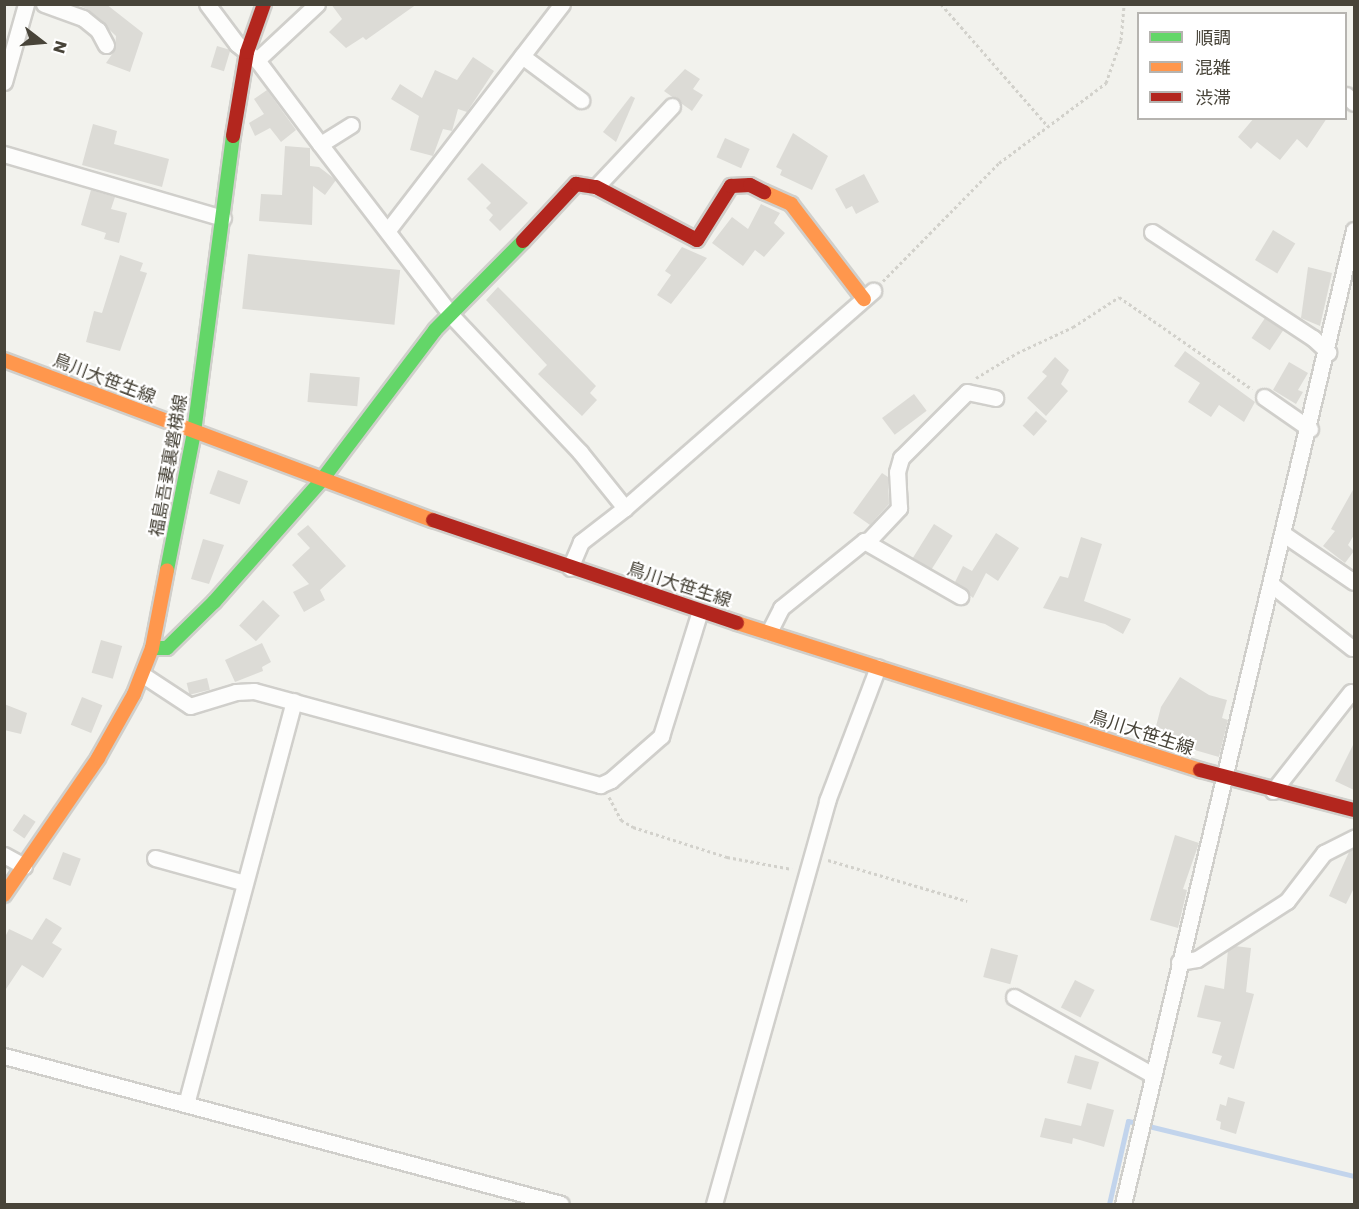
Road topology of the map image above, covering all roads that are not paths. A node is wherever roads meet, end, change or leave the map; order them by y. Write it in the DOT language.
graph roads {
  1 [pos="26,4"];
  2 [pos="44,4"];
  3 [pos="207,4"];
  4 [pos="264,4"];
  5 [pos="317,4"];
  6 [pos="562,4"];
  7 [pos="106,45"];
  8 [pos="252,56"];
  9 [pos="522,56"];
  10 [pos="4,82"];
  11 [pos="581,100"];
  12 [pos="672,106"];
  13 [pos="351,125"];
  14 [pos="320,144"];
  15 [pos="4,154"];
  16 [pos="596,187"];
  17 [pos="223,218"];
  18 [pos="388,230"];
  19 [pos="1354,230"];
  20 [pos="1152,232"];
  21 [pos="869,295"];
  22 [pos="452,315"];
  23 [pos="1328,352"];
  24 [pos="4,360"];
  25 [pos="1264,397"];
  26 [pos="995,398"];
  27 [pos="1310,429"];
  28 [pos="194,432"];
  29 [pos="321,482"];
  30 [pos="625,508"];
  31 [pos="1285,535"];
  32 [pos="867,542"];
  33 [pos="570,568"];
  34 [pos="1354,582"];
  35 [pos="1272,585"];
  36 [pos="960,596"];
  37 [pos="700,610"];
  38 [pos="769,632"];
  39 [pos="152,648"];
  40 [pos="1352,648"];
  41 [pos="878,667"];
  42 [pos="143,675"];
  43 [pos="1351,692"];
  44 [pos="294,701"];
  45 [pos="1224,778"];
  46 [pos="1273,791"];
  47 [pos="1354,810"];
  48 [pos="1354,838"];
  49 [pos="4,855"];
  50 [pos="155,858"];
  51 [pos="24,866"];
  52 [pos="245,883"];
  53 [pos="4,895"];
  54 [pos="1179,962"];
  55 [pos="1014,997"];
  56 [pos="4,1056"];
  57 [pos="1153,1075"];
  58 [pos="186,1104"];
  59 [pos="561,1204"];
  60 [pos="714,1204"];
  61 [pos="1123,1204"];
  1 -- 10 [label="street"];
  2 -- 7 [label="street"];
  3 -- 8 [label="street"];
  4 -- 8 [label="street, 福島吾妻裏磐梯線"];
  5 -- 8 [label="street"];
  6 -- 9 [label="street"];
  8 -- 14 [label="street"];
  8 -- 17 [label="street, 福島吾妻裏磐梯線"];
  9 -- 11 [label="street"];
  9 -- 18 [label="street"];
  12 -- 16 [label="street"];
  13 -- 14 [label="street"];
  14 -- 18 [label="street"];
  15 -- 17 [label="street"];
  16 -- 21 [label="street"];
  16 -- 22 [label="street"];
  17 -- 28 [label="street, 福島吾妻裏磐梯線"];
  18 -- 22 [label="street"];
  19 -- 23 [label="street"];
  20 -- 23 [label="street"];
  21 -- 30 [label="street"];
  22 -- 29 [label="street"];
  22 -- 30 [label="street"];
  23 -- 27 [label="street"];
  24 -- 28 [label="street, 鳥川大笹生線"];
  25 -- 27 [label="street"];
  26 -- 32 [label="street"];
  27 -- 31 [label="street"];
  28 -- 29 [label="street, 鳥川大笹生線"];
  28 -- 39 [label="street, 福島吾妻裏磐梯線"];
  29 -- 33 [label="street, 鳥川大笹生線"];
  29 -- 39 [label="street"];
  30 -- 33 [label="street"];
  31 -- 34 [label="street"];
  31 -- 35 [label="street"];
  32 -- 36 [label="street"];
  32 -- 38 [label="street"];
  33 -- 37 [label="street, 鳥川大笹生線"];
  35 -- 40 [label="street"];
  35 -- 45 [label="street"];
  37 -- 38 [label="street, 鳥川大笹生線"];
  37 -- 44 [label="street"];
  38 -- 41 [label="street, 鳥川大笹生線"];
  39 -- 42 [label="street, 福島吾妻裏磐梯線"];
  41 -- 45 [label="street, 鳥川大笹生線"];
  41 -- 60 [label="street"];
  42 -- 44 [label="street"];
  42 -- 51 [label="street, 福島吾妻裏磐梯線"];
  43 -- 46 [label="street"];
  44 -- 52 [label="street"];
  45 -- 46 [label="street, 鳥川大笹生線"];
  45 -- 54 [label="street"];
  46 -- 47 [label="street, 鳥川大笹生線"];
  48 -- 54 [label="street"];
  49 -- 51 [label="street"];
  50 -- 52 [label="street"];
  51 -- 53 [label="street, 福島吾妻裏磐梯線"];
  52 -- 58 [label="street"];
  54 -- 57 [label="street"];
  55 -- 57 [label="street"];
  56 -- 58 [label="street"];
  57 -- 61 [label="street"];
  58 -- 59 [label="street"];
}
